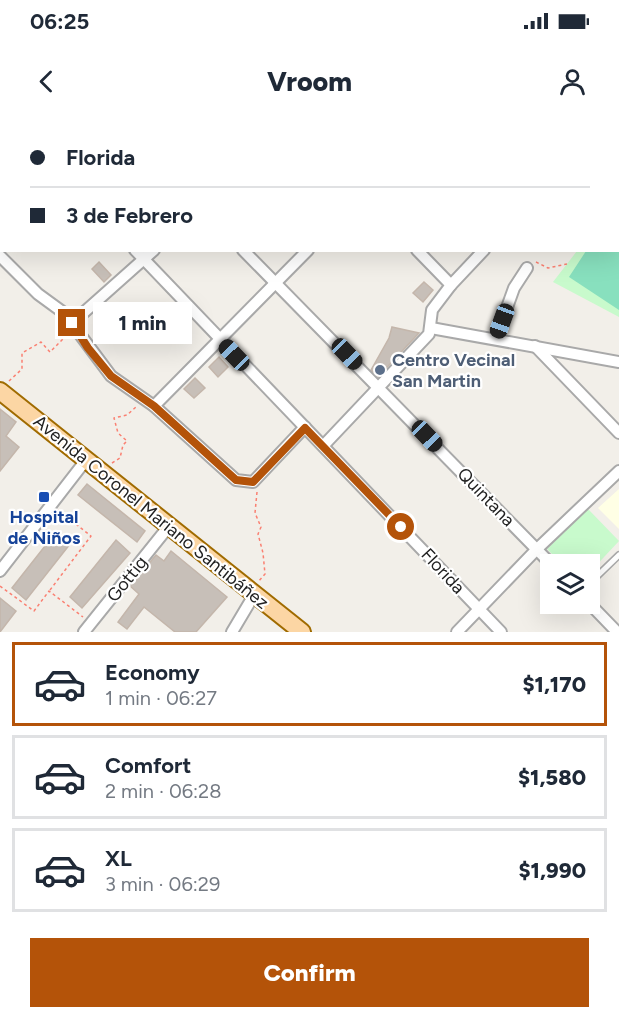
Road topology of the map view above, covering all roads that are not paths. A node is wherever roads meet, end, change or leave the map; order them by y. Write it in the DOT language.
graph roads {
  1 [pos="137,252"];
  2 [pos="152,252"];
  3 [pos="245,252"];
  4 [pos="306,252"];
  5 [pos="419,252"];
  6 [pos="482,252"];
  7 [pos="0,256"];
  8 [pos="144,260"];
  9 [pos="527,268"];
  10 [pos="275,284"];
  11 [pos="451,285"];
  12 [pos="70,324"];
  13 [pos="431,328"];
  14 [pos="496,338"];
  15 [pos="220,341"];
  16 [pos="534,346"];
  17 [pos="619,363"];
  18 [pos="380,387"];
  19 [pos="0,391"];
  20 [pos="154,406"];
  21 [pos="305,428"];
  22 [pos="619,433"];
  23 [pos="324,445"];
  24 [pos="86,460"];
  25 [pos="619,471"];
  26 [pos="170,526"];
  27 [pos="537,549"];
  28 [pos="542,554"];
  29 [pos="619,555"];
  30 [pos="0,571"];
  31 [pos="600,573"];
  32 [pos="256,589"];
  33 [pos="479,609"];
  34 [pos="599,614"];
  35 [pos="88,628"];
  36 [pos="232,632"];
  37 [pos="301,632"];
  38 [pos="457,632"];
  39 [pos="501,632"];
  40 [pos="616,632"];
  1 -- 8 [label="street, Florida"];
  2 -- 8 [label="street"];
  3 -- 10 [label="street, Quintana"];
  4 -- 10 [label="street"];
  5 -- 11 [label="street"];
  6 -- 11 [label="street"];
  7 -- 12 [label="street"];
  8 -- 12 [label="street"];
  8 -- 15 [label="street, Florida"];
  9 -- 14 [label="street"];
  10 -- 15 [label="street"];
  10 -- 18 [label="street, Quintana"];
  11 -- 13 [label="street"];
  12 -- 20 [label="street"];
  13 -- 14 [label="street"];
  13 -- 18 [label="street"];
  14 -- 16 [label="street"];
  15 -- 20 [label="street"];
  15 -- 21 [label="street, Florida"];
  16 -- 17 [label="street"];
  16 -- 22 [label="street"];
  18 -- 23 [label="street"];
  18 -- 27 [label="street, Quintana"];
  19 -- 24 [label="main road, Avenida Coronel Mariano Santibáñez"];
  20 -- 21 [label="street"];
  21 -- 23 [label="street, Florida"];
  23 -- 33 [label="street, Florida"];
  24 -- 26 [label="main road, Avenida Coronel Mariano Santibáñez"];
  24 -- 30 [label="street"];
  25 -- 27 [label="street"];
  26 -- 32 [label="main road, Avenida Coronel Mariano Santibáñez"];
  26 -- 35 [label="street, Gottig"];
  27 -- 28 [label="street, Quintana"];
  27 -- 33 [label="street"];
  29 -- 31 [label="lane"];
  32 -- 36 [label="street"];
  32 -- 37 [label="main road, Avenida Coronel Mariano Santibáñez"];
  33 -- 38 [label="street"];
  33 -- 39 [label="street, Florida"];
  34 -- 40 [label="street"];
}
